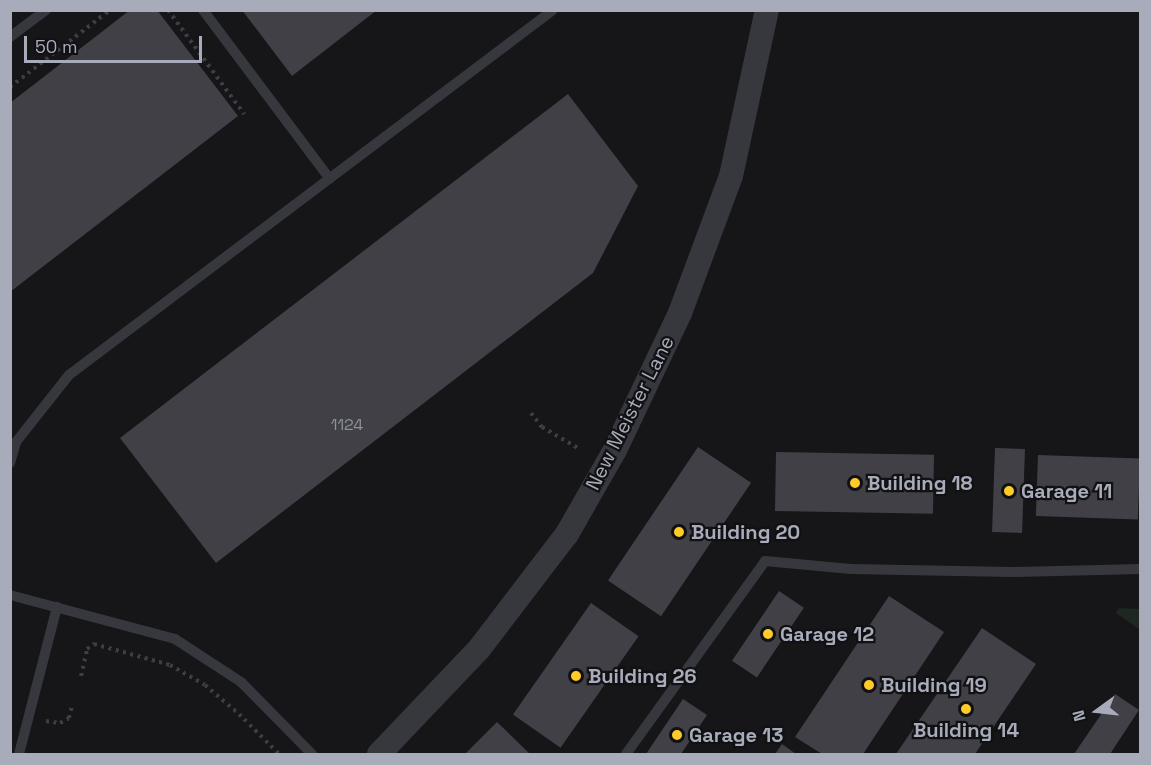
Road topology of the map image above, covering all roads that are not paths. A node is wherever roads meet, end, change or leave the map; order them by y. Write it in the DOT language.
graph roads {
  1 [pos="45,10"];
  2 [pos="203,10"];
  3 [pos="553,10"];
  4 [pos="767,10"];
  5 [pos="10,37"];
  6 [pos="330,179"];
  7 [pos="10,463"];
  8 [pos="1140,569"];
  9 [pos="10,595"];
  10 [pos="57,606"];
  11 [pos="20,754"];
  12 [pos="312,754"];
  13 [pos="379,754"];
  14 [pos="626,754"];
  1 -- 5 [label="lane"];
  2 -- 6 [label="lane"];
  3 -- 6 [label="lane"];
  4 -- 13 [label="street, New Meister Lane"];
  6 -- 7 [label="lane"];
  8 -- 14 [label="lane"];
  9 -- 10 [label="lane"];
  10 -- 11 [label="lane"];
  10 -- 12 [label="lane"];
}
